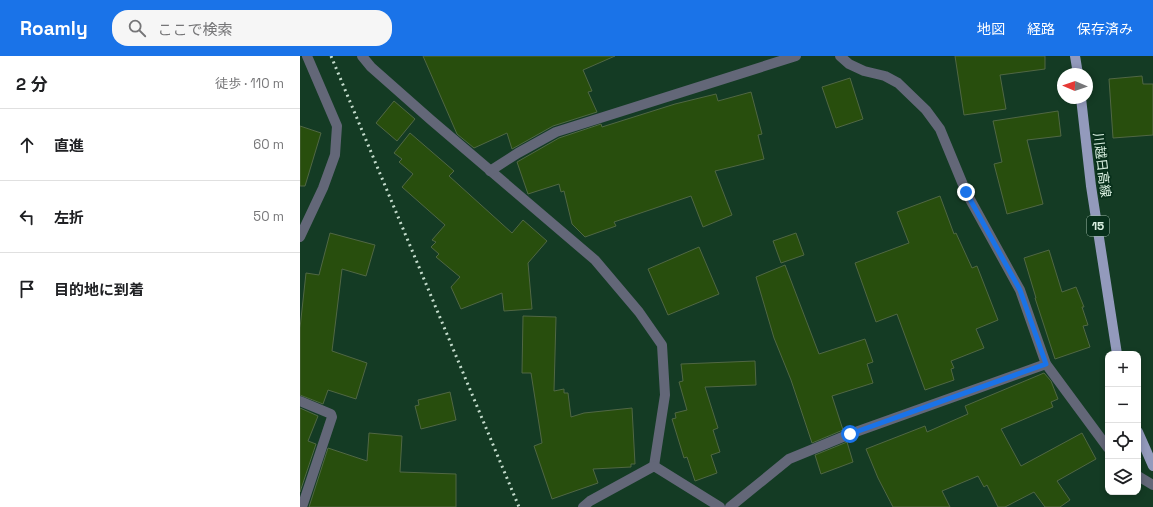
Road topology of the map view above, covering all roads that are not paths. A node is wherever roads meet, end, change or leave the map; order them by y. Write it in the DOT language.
graph roads {
  1 [pos="307,56"];
  2 [pos="362,56"];
  3 [pos="796,56"];
  4 [pos="840,56"];
  5 [pos="1076,56"];
  6 [pos="1077,68"];
  7 [pos="1082,104"];
  8 [pos="490,172"];
  9 [pos="300,237"];
  10 [pos="1117,351"];
  11 [pos="1046,364"];
  12 [pos="300,401"];
  13 [pos="1141,439"];
  14 [pos="1105,444"];
  15 [pos="654,466"];
  16 [pos="1153,466"];
  17 [pos="1141,478"];
  18 [pos="1153,485"];
  19 [pos="302,507"];
  20 [pos="583,507"];
  21 [pos="720,507"];
  22 [pos="730,507"];
  1 -- 9 [label="street"];
  2 -- 8 [label="street"];
  3 -- 8 [label="street"];
  4 -- 11 [label="street"];
  5 -- 6 [label="main road"];
  7 -- 10 [label="main road, 川越日高線 / 15"];
  8 -- 15 [label="street"];
  11 -- 14 [label="street"];
  11 -- 22 [label="street"];
  12 -- 19 [label="street"];
  13 -- 16 [label="main road"];
  15 -- 20 [label="street"];
  15 -- 21 [label="street"];
  17 -- 18 [label="street"];
}
